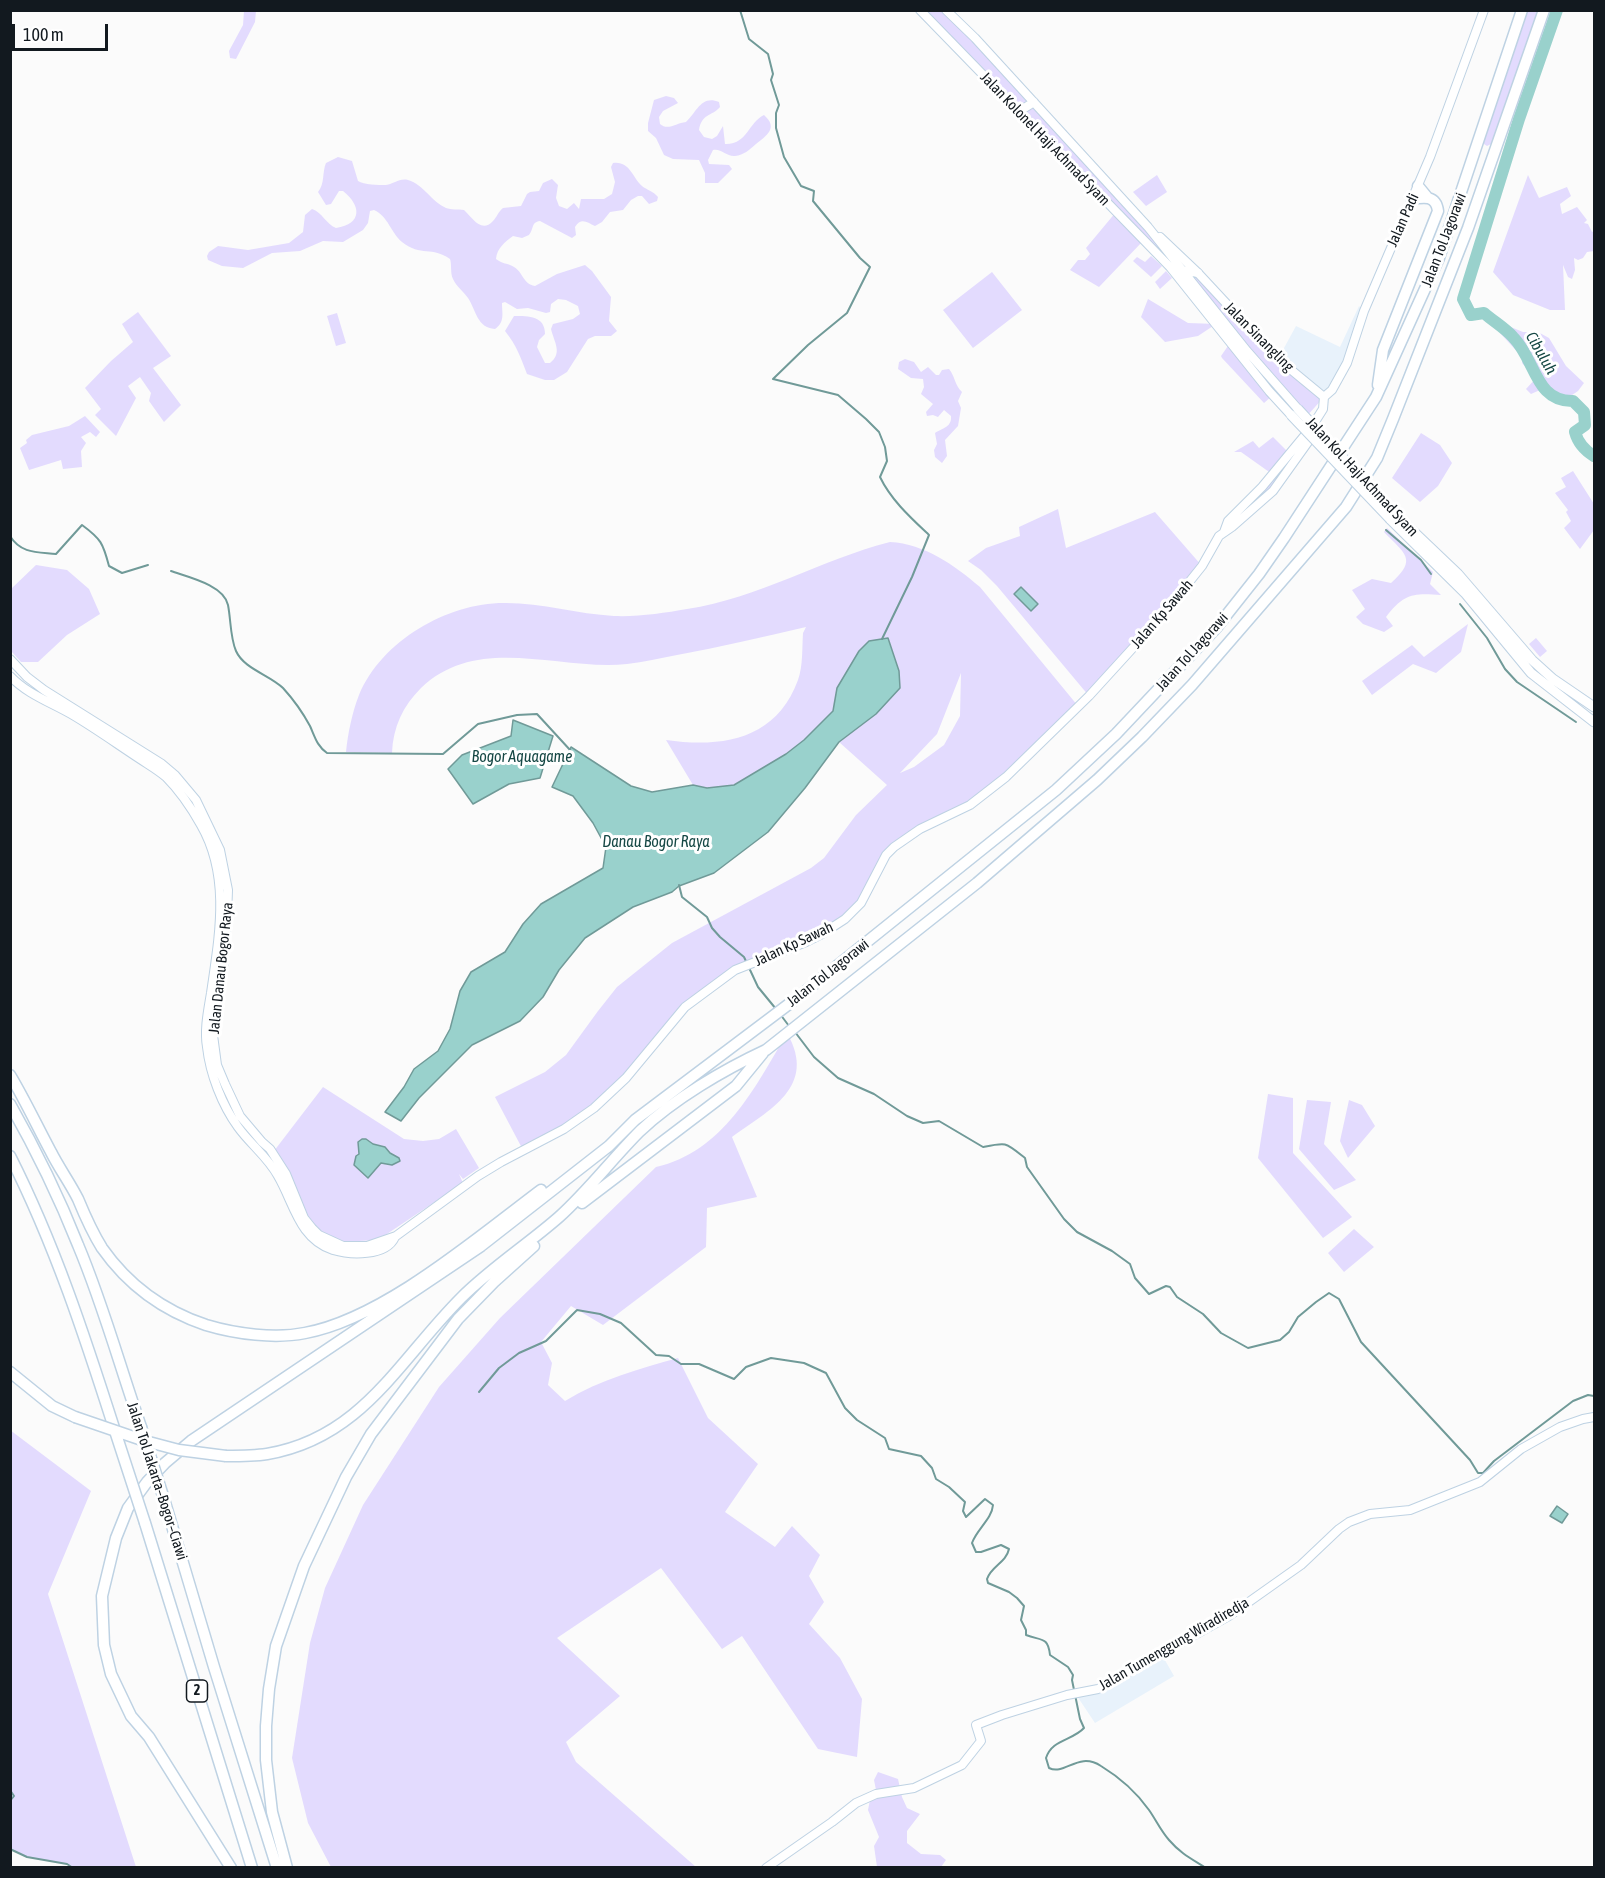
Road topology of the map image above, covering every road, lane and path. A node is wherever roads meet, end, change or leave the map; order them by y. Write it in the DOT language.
graph roads {
  1 [pos="920,10"];
  2 [pos="946,10"];
  3 [pos="1484,10"];
  4 [pos="1522,10"];
  5 [pos="1544,10"];
  6 [pos="1034,102"];
  7 [pos="1042,111"];
  8 [pos="1018,112"];
  9 [pos="1028,122"];
  10 [pos="1477,141"];
  11 [pos="1497,148"];
  12 [pos="1418,186"];
  13 [pos="1427,197"];
  14 [pos="1412,200"];
  15 [pos="1148,226"];
  16 [pos="1170,267"];
  17 [pos="1184,270"];
  18 [pos="1194,276"];
  19 [pos="1324,397"];
  20 [pos="1376,397"];
  21 [pos="1294,412"];
  22 [pos="1313,425"];
  23 [pos="1392,516"];
  24 [pos="10,659"];
  25 [pos="10,676"];
  26 [pos="1594,707"];
  27 [pos="1594,722"];
  28 [pos="766,1050"];
  29 [pos="10,1075"];
  30 [pos="10,1104"];
  31 [pos="635,1120"];
  32 [pos="10,1156"];
  33 [pos="396,1236"];
  34 [pos="10,1372"];
  35 [pos="1594,1417"];
  36 [pos="231,1868"];
  37 [pos="252,1868"];
  38 [pos="277,1868"];
  39 [pos="287,1868"];
  40 [pos="766,1868"];
  1 -- 8 [label="main road, Jalan Kolonel Haji Achmad Syam"];
  2 -- 6 [label="main road, Jalan Kolonel Haji Achmad Syam"];
  3 -- 12 [label="street, Jalan Padi"];
  4 -- 10 [label="highway, Jalan Tol Jagorawi"];
  5 -- 11 [label="highway, Jalan Tol Jagorawi"];
  6 -- 7 [label="main road, Jalan Kolonel Haji Achmad Syam"];
  6 -- 8 [label="main road"];
  7 -- 9 [label="main road"];
  7 -- 15 [label="main road, Jalan Kolonel Haji Achmad Syam"];
  8 -- 9 [label="main road, Jalan Kolonel Haji Achmad Syam"];
  9 -- 16 [label="main road, Jalan Kolonel Haji Achmad Syam"];
  10 -- 11 [label="highway"];
  10 -- 20 [label="highway, Jalan Tol Jagorawi"];
  11 -- 28 [label="highway, Jalan Tol Jagorawi"];
  12 -- 13 [label="highway"];
  12 -- 14 [label="street, Jalan Padi"];
  13 -- 14 [label="highway"];
  13 -- 20 [label="highway"];
  14 -- 19 [label="street, Jalan Padi"];
  15 -- 17 [label="main road, Jalan Kol. Haji Achmad Syam"];
  15 -- 18 [label="street, Jalan Sinangling"];
  16 -- 17 [label="main road"];
  16 -- 21 [label="main road, Jalan Kol. Haji Achmad Syam"];
  17 -- 18 [label="main road, Jalan Kol. Haji Achmad Syam"];
  18 -- 19 [label="street, Jalan Sinangling"];
  18 -- 21 [label="main road, Jalan Kol. Haji Achmad Syam"];
  19 -- 22 [label="street, Jalan Padi"];
  20 -- 31 [label="highway, Jalan Tol Jagorawi"];
  21 -- 23 [label="main road, Jalan Kol. Haji Achmad Syam, bridge"];
  22 -- 33 [label="street, Jalan Kp Sawah"];
  23 -- 26 [label="main road, Jalan Kol. Haji Achmad Syam"];
  23 -- 27 [label="main road, Jalan Kol. Haji Achmad Syam"];
  24 -- 33 [label="street, Jalan Danau Bogor Raya"];
  25 -- 33 [label="street, Jalan Danau Bogor Raya"];
  28 -- 34 [label="highway, bridge"];
  28 -- 39 [label="highway"];
  29 -- 31 [label="highway"];
  30 -- 38 [label="highway, Jalan Tol Jakarta–Bogor–Ciawi / 2, bridge"];
  31 -- 36 [label="highway"];
  32 -- 37 [label="highway, Jalan Tol Jakarta–Bogor–Ciawi / 2, bridge"];
  35 -- 40 [label="street, Jalan Tumenggung Wiradiredja"];
}
